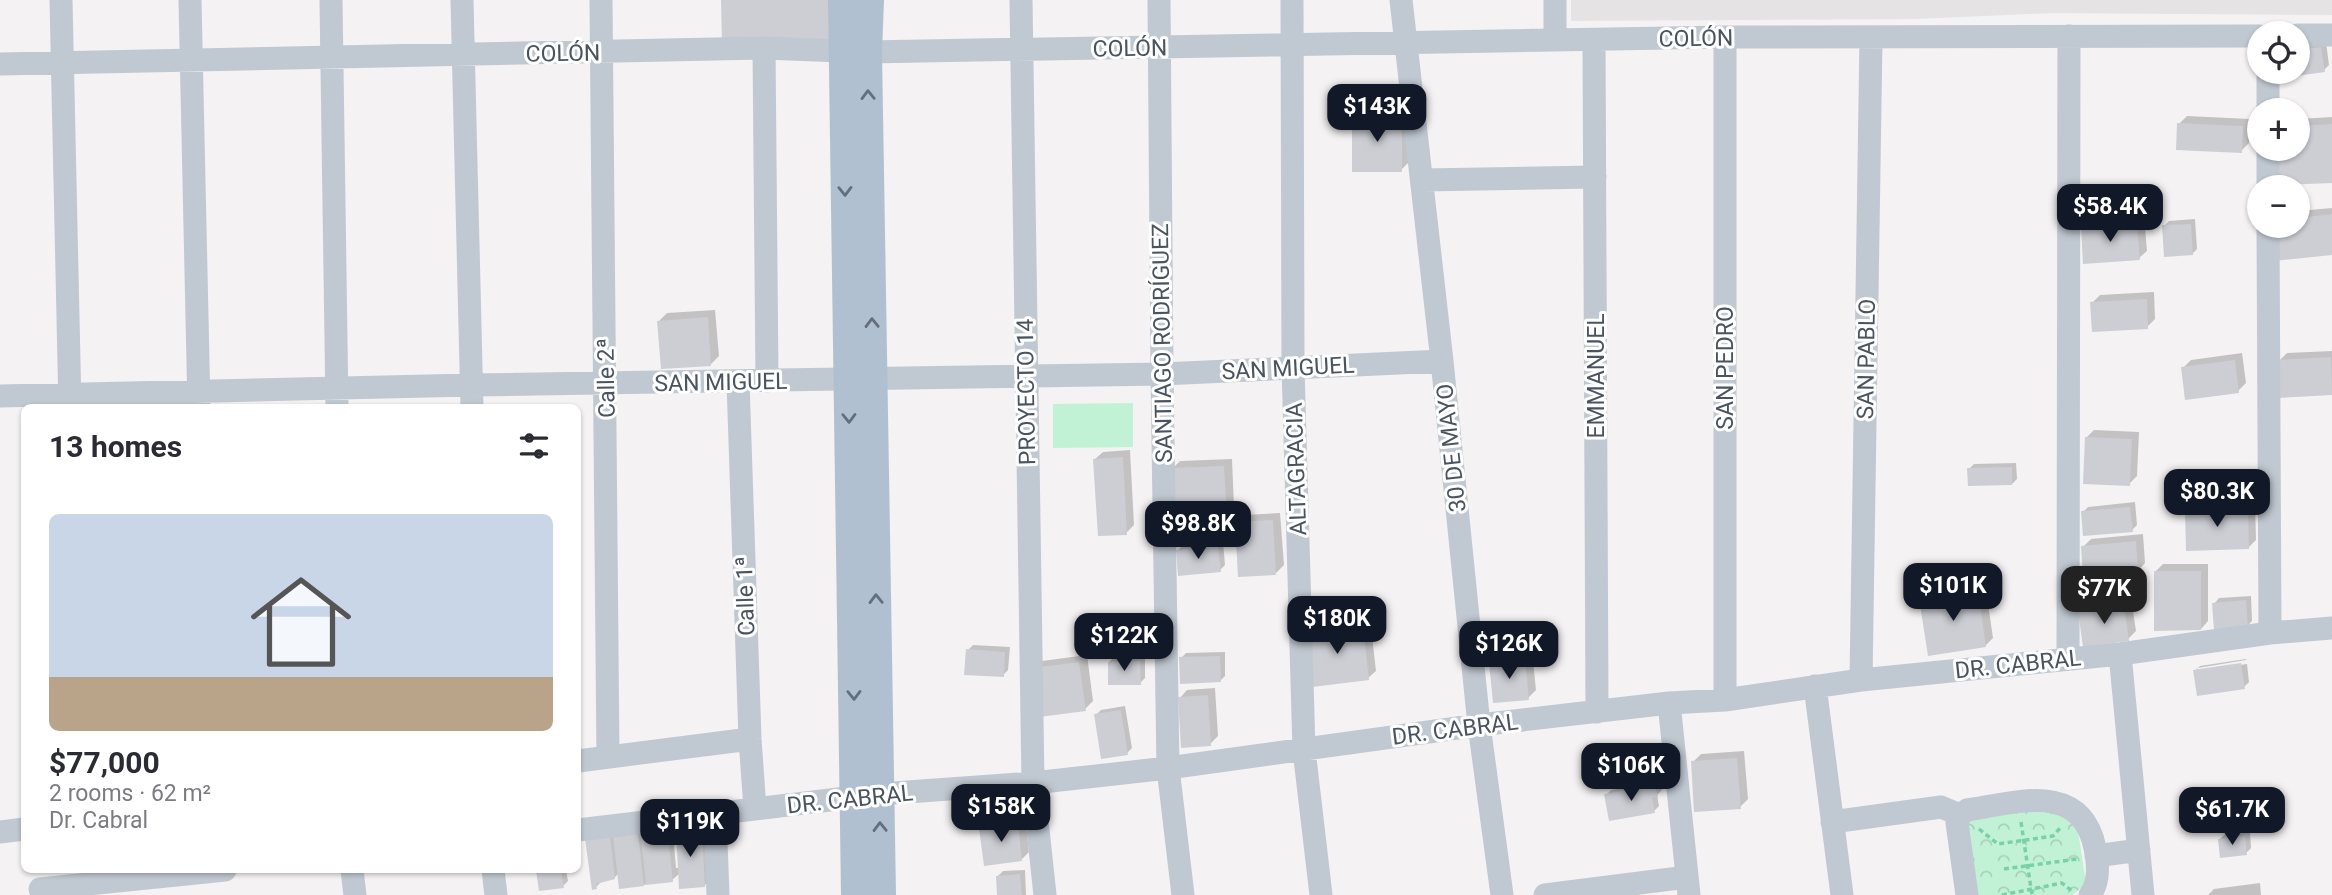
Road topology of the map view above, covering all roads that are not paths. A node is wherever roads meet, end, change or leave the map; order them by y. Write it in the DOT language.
graph roads {
  1 [pos="61,0"];
  2 [pos="190,0"];
  3 [pos="331,0"];
  4 [pos="462,0"];
  5 [pos="601,0"];
  6 [pos="843,0"];
  7 [pos="869,0"];
  8 [pos="1021,0"];
  9 [pos="1159,0"];
  10 [pos="1292,0"];
  11 [pos="1401,0"];
  12 [pos="1555,0"];
  13 [pos="2310,35"];
  14 [pos="2332,35"];
  15 [pos="2069,36"];
  16 [pos="2247,36"];
  17 [pos="1725,37"];
  18 [pos="1871,38"];
  19 [pos="1555,40"];
  20 [pos="1594,40"];
  21 [pos="1405,42"];
  22 [pos="1292,44"];
  23 [pos="764,48"];
  24 [pos="1160,48"];
  25 [pos="1021,50"];
  26 [pos="601,52"];
  27 [pos="855,52"];
  28 [pos="462,55"];
  29 [pos="331,58"];
  30 [pos="191,60"];
  31 [pos="0,64"];
  32 [pos="62,64"];
  33 [pos="1595,177"];
  34 [pos="1422,180"];
  35 [pos="2268,238"];
  36 [pos="1442,361"];
  37 [pos="1293,369"];
  38 [pos="1162,374"];
  39 [pos="1026,377"];
  40 [pos="861,379"];
  41 [pos="767,381"];
  42 [pos="738,382"];
  43 [pos="606,384"];
  44 [pos="471,385"];
  45 [pos="0,396"];
  46 [pos="337,398"];
  47 [pos="198,400"];
  48 [pos="70,401"];
  49 [pos="472,404"];
  50 [pos="2332,628"];
  51 [pos="2270,633"];
  52 [pos="2120,654"];
  53 [pos="2068,659"];
  54 [pos="1861,680"];
  55 [pos="1815,686"];
  56 [pos="1726,699"];
  57 [pos="1669,703"];
  58 [pos="1597,712"];
  59 [pos="1479,725"];
  60 [pos="750,739"];
  61 [pos="1304,750"];
  62 [pos="608,757"];
  63 [pos="581,761"];
  64 [pos="1168,768"];
  65 [pos="1033,783"];
  66 [pos="868,796"];
  67 [pos="755,809"];
  68 [pos="715,814"];
  69 [pos="1960,815"];
  70 [pos="1832,822"];
  71 [pos="21,829"];
  72 [pos="581,830"];
  73 [pos="0,832"];
  74 [pos="2139,850"];
  75 [pos="2096,856"];
  76 [pos="188,873"];
  77 [pos="352,873"];
  78 [pos="493,873"];
  79 [pos="39,885"];
  80 [pos="1688,886"];
  81 [pos="355,895"];
  82 [pos="496,895"];
  83 [pos="718,895"];
  84 [pos="856,895"];
  85 [pos="881,895"];
  86 [pos="1045,895"];
  87 [pos="1183,895"];
  88 [pos="1321,895"];
  89 [pos="1502,895"];
  90 [pos="1545,895"];
  91 [pos="1842,895"];
  92 [pos="1967,895"];
  93 [pos="2090,895"];
  94 [pos="2143,895"];
  1 -- 32 [label="street"];
  2 -- 30 [label="street"];
  3 -- 29 [label="street"];
  4 -- 28 [label="street"];
  5 -- 26 [label="street, Calle 2ª"];
  6 -- 27 [label="main road"];
  7 -- 27 [label="main road"];
  8 -- 25 [label="street, PROYECTO 14"];
  9 -- 24 [label="street, SANTIAGO RODRÍGUEZ"];
  10 -- 22 [label="street, ALTAGRACIA"];
  11 -- 21 [label="street, 30 DE MAYO"];
  12 -- 19 [label="street"];
  13 -- 14 [label="street"];
  15 -- 16 [label="street, COLÓN"];
  15 -- 18 [label="street, COLÓN"];
  15 -- 53 [label="street"];
  17 -- 18 [label="street, COLÓN"];
  17 -- 20 [label="street, COLÓN"];
  17 -- 56 [label="street, SAN PEDRO"];
  18 -- 54 [label="street, SAN PABLO"];
  19 -- 20 [label="street, COLÓN"];
  19 -- 21 [label="street, COLÓN"];
  20 -- 33 [label="street, EMMANUEL"];
  21 -- 22 [label="street, COLÓN"];
  21 -- 34 [label="street, 30 DE MAYO"];
  22 -- 24 [label="street, COLÓN"];
  22 -- 37 [label="street, ALTAGRACIA"];
  23 -- 26 [label="street, COLÓN"];
  23 -- 27 [label="street, COLÓN"];
  23 -- 41 [label="street"];
  24 -- 25 [label="street, COLÓN"];
  24 -- 38 [label="street, SANTIAGO RODRÍGUEZ"];
  25 -- 27 [label="street, COLÓN"];
  25 -- 39 [label="street, PROYECTO 14"];
  26 -- 28 [label="street, COLÓN"];
  26 -- 43 [label="street, Calle 2ª"];
  27 -- 40 [label="main road"];
  28 -- 29 [label="street, COLÓN"];
  28 -- 44 [label="street"];
  29 -- 30 [label="street, COLÓN"];
  29 -- 46 [label="street"];
  30 -- 32 [label="street, COLÓN"];
  30 -- 47 [label="street"];
  31 -- 32 [label="street, COLÓN"];
  32 -- 48 [label="street"];
  33 -- 34 [label="street"];
  33 -- 58 [label="street, EMMANUEL"];
  34 -- 36 [label="street, 30 DE MAYO"];
  35 -- 51 [label="street"];
  36 -- 37 [label="street, SAN MIGUEL"];
  36 -- 59 [label="street, 30 DE MAYO"];
  37 -- 38 [label="street, SAN MIGUEL"];
  37 -- 61 [label="street, ALTAGRACIA"];
  38 -- 39 [label="street, SAN MIGUEL"];
  38 -- 64 [label="street, SANTIAGO RODRÍGUEZ"];
  39 -- 40 [label="street, SAN MIGUEL"];
  39 -- 65 [label="street, PROYECTO 14"];
  40 -- 41 [label="street, SAN MIGUEL"];
  40 -- 66 [label="main road"];
  41 -- 42 [label="street, SAN MIGUEL"];
  42 -- 43 [label="street, SAN MIGUEL"];
  42 -- 60 [label="street, Calle 1ª"];
  43 -- 44 [label="street, SAN MIGUEL"];
  43 -- 62 [label="street, Calle 2ª"];
  44 -- 46 [label="street, SAN MIGUEL"];
  44 -- 49 [label="street"];
  45 -- 48 [label="street, SAN MIGUEL"];
  46 -- 47 [label="street, SAN MIGUEL"];
  47 -- 48 [label="street, SAN MIGUEL"];
  50 -- 51 [label="street, DR. CABRAL"];
  51 -- 52 [label="street, DR. CABRAL"];
  52 -- 53 [label="street, DR. CABRAL"];
  52 -- 74 [label="street"];
  53 -- 54 [label="street, DR. CABRAL"];
  54 -- 55 [label="street, DR. CABRAL"];
  55 -- 56 [label="street, DR. CABRAL"];
  55 -- 70 [label="street"];
  56 -- 57 [label="street, DR. CABRAL"];
  57 -- 58 [label="street, DR. CABRAL"];
  57 -- 80 [label="street"];
  58 -- 59 [label="street, DR. CABRAL"];
  59 -- 61 [label="street, DR. CABRAL"];
  59 -- 89 [label="street, 30 DE MAYO"];
  60 -- 62 [label="street"];
  60 -- 67 [label="street, Calle 1ª"];
  61 -- 64 [label="street, DR. CABRAL"];
  61 -- 88 [label="street, ALTAGRACIA"];
  62 -- 63 [label="street"];
  64 -- 65 [label="street, DR. CABRAL"];
  64 -- 87 [label="street, SANTIAGO RODRÍGUEZ"];
  65 -- 66 [label="street, DR. CABRAL"];
  65 -- 86 [label="street, PROYECTO 14"];
  66 -- 67 [label="street, DR. CABRAL"];
  66 -- 84 [label="main road"];
  85 -- 66 [label="main road, one-way"];
  67 -- 68 [label="street, DR. CABRAL"];
  68 -- 72 [label="street, DR. CABRAL"];
  68 -- 83 [label="street"];
  69 -- 70 [label="street"];
  69 -- 75 [label="street"];
  69 -- 92 [label="street"];
  70 -- 91 [label="street"];
  71 -- 73 [label="street"];
  74 -- 75 [label="street"];
  74 -- 94 [label="street"];
  75 -- 93 [label="street"];
  76 -- 79 [label="street"];
  77 -- 81 [label="street"];
  78 -- 82 [label="street"];
  80 -- 90 [label="street"];
}
